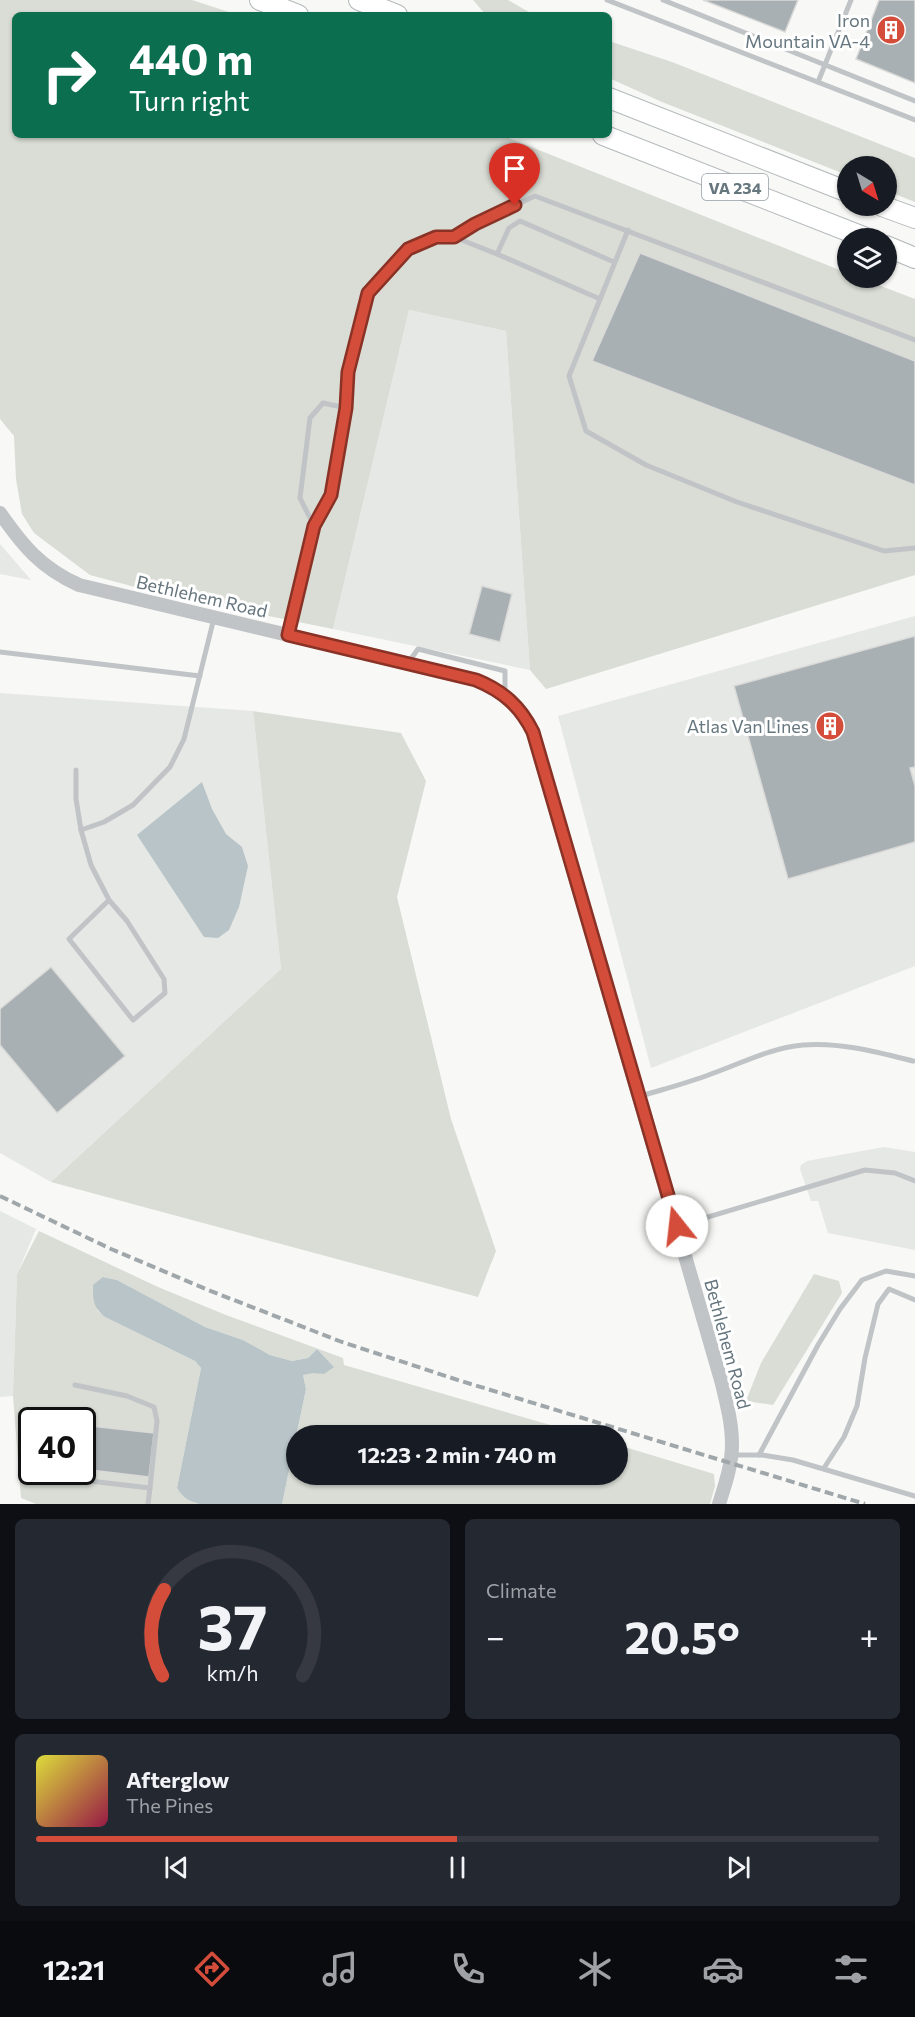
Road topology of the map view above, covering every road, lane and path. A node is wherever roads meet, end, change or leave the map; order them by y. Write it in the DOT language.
graph roads {
  1 [pos="260,0"];
  2 [pos="359,0"];
  3 [pos="607,0"];
  4 [pos="663,0"];
  5 [pos="851,0"];
  6 [pos="290,12"];
  7 [pos="389,12"];
  8 [pos="825,64"];
  9 [pos="818,82"];
  10 [pos="612,99"];
  11 [pos="915,101"];
  12 [pos="915,120"];
  13 [pos="611,138"];
  14 [pos="837,188"];
  15 [pos="897,211"];
  16 [pos="915,218"];
  17 [pos="840,228"];
  18 [pos="628,230"];
  19 [pos="454,237"];
  20 [pos="897,251"];
  21 [pos="497,254"];
  22 [pos="915,258"];
  23 [pos="615,262"];
  24 [pos="600,298"];
  25 [pos="915,340"];
  26 [pos="346,408"];
  27 [pos="0,513"];
  28 [pos="314,526"];
  29 [pos="915,548"];
  30 [pos="214,618"];
  31 [pos="288,635"];
  32 [pos="0,652"];
  33 [pos="408,663"];
  34 [pos="200,676"];
  35 [pos="504,694"];
  36 [pos="76,770"];
  37 [pos="81,830"];
  38 [pos="110,900"];
  39 [pos="913,1061"];
  40 [pos="639,1096"];
  41 [pos="915,1181"];
  42 [pos="677,1226"];
  43 [pos="915,1276"];
  44 [pos="915,1300"];
  45 [pos="75,1385"];
  46 [pos="731,1455"];
  47 [pos="759,1455"];
  48 [pos="824,1468"];
  49 [pos="96,1482"];
  50 [pos="150,1488"];
  51 [pos="915,1496"];
  52 [pos="148,1504"];
  53 [pos="719,1504"];
  1 -- 6 [label="highway"];
  2 -- 7 [label="highway"];
  3 -- 9 [label="lane"];
  4 -- 8 [label="lane"];
  5 -- 8 [label="lane"];
  8 -- 9 [label="lane"];
  8 -- 11 [label="lane"];
  9 -- 12 [label="lane"];
  10 -- 14 [label="highway, VA 234"];
  13 -- 17 [label="highway, VA 234"];
  15 -- 16 [label="highway"];
  18 -- 19 [label="lane"];
  18 -- 23 [label="lane"];
  18 -- 25 [label="lane"];
  19 -- 21 [label="lane"];
  19 -- 26 [label="lane"];
  20 -- 22 [label="highway"];
  21 -- 23 [label="lane"];
  21 -- 24 [label="lane"];
  23 -- 24 [label="lane"];
  24 -- 29 [label="lane"];
  26 -- 28 [label="lane"];
  26 -- 28 [label="lane"];
  27 -- 30 [label="street, Bethlehem Road"];
  28 -- 31 [label="lane"];
  30 -- 31 [label="street, Bethlehem Road"];
  30 -- 34 [label="lane"];
  31 -- 33 [label="street, Bethlehem Road"];
  32 -- 34 [label="lane"];
  33 -- 35 [label="street, Bethlehem Road"];
  33 -- 35 [label="lane"];
  34 -- 37 [label="lane"];
  35 -- 40 [label="street, Bethlehem Road"];
  36 -- 37 [label="lane"];
  37 -- 38 [label="lane"];
  38 -- 38 [label="lane"];
  39 -- 40 [label="lane"];
  40 -- 42 [label="street, Bethlehem Road"];
  41 -- 42 [label="lane"];
  42 -- 46 [label="street, Bethlehem Road"];
  43 -- 47 [label="lane"];
  44 -- 48 [label="lane"];
  45 -- 50 [label="lane"];
  46 -- 47 [label="lane"];
  46 -- 53 [label="street, Bethlehem Road"];
  47 -- 48 [label="lane"];
  48 -- 51 [label="lane"];
  49 -- 50 [label="lane"];
  50 -- 52 [label="lane"];
}
